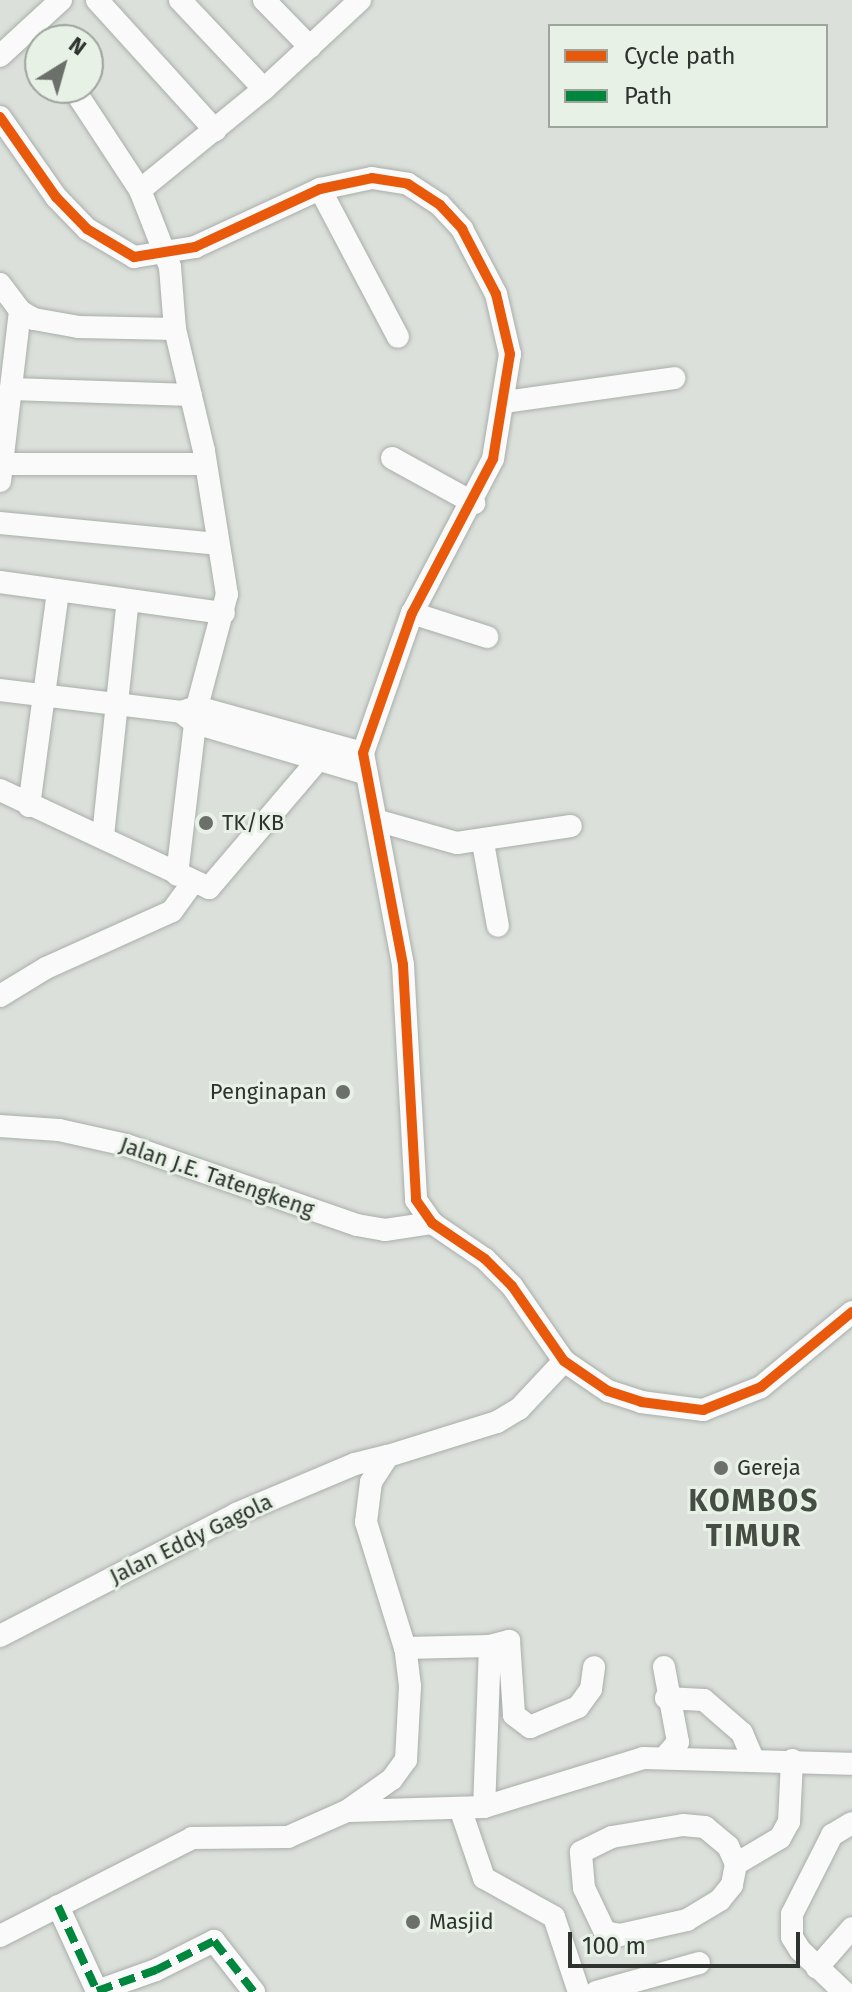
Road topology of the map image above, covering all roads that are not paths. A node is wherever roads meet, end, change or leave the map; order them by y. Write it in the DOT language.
graph roads {
  1 [pos="61,0"];
  2 [pos="97,0"];
  3 [pos="180,0"];
  4 [pos="264,0"];
  5 [pos="353,2"];
  6 [pos="44,24"];
  7 [pos="24,42"];
  8 [pos="310,47"];
  9 [pos="0,56"];
  10 [pos="264,89"];
  11 [pos="84,104"];
  12 [pos="0,117"];
  13 [pos="215,130"];
  14 [pos="320,189"];
  15 [pos="140,190"];
  16 [pos="163,256"];
  17 [pos="0,284"];
  18 [pos="20,311"];
  19 [pos="175,329"];
  20 [pos="398,337"];
  21 [pos="674,378"];
  22 [pos="11,389"];
  23 [pos="191,395"];
  24 [pos="504,402"];
  25 [pos="392,458"];
  26 [pos="205,464"];
  27 [pos="1,470"];
  28 [pos="474,503"];
  29 [pos="0,523"];
  30 [pos="217,544"];
  31 [pos="0,582"];
  32 [pos="58,591"];
  33 [pos="128,600"];
  34 [pos="224,613"];
  35 [pos="412,613"];
  36 [pos="487,637"];
  37 [pos="0,690"];
  38 [pos="47,694"];
  39 [pos="116,702"];
  40 [pos="191,714"];
  41 [pos="271,737"];
  42 [pos="317,761"];
  43 [pos="364,763"];
  44 [pos="0,790"];
  45 [pos="29,806"];
  46 [pos="379,821"];
  47 [pos="571,826"];
  48 [pos="103,836"];
  49 [pos="483,843"];
  50 [pos="185,879"];
  51 [pos="498,926"];
  52 [pos="0,996"];
  53 [pos="0,1126"];
  54 [pos="432,1223"];
  55 [pos="852,1312"];
  56 [pos="564,1361"];
  57 [pos="388,1456"];
  58 [pos="0,1636"];
  59 [pos="490,1646"];
  60 [pos="405,1648"];
  61 [pos="594,1667"];
  62 [pos="664,1667"];
  63 [pos="666,1698"];
  64 [pos="664,1758"];
  65 [pos="792,1760"];
  66 [pos="754,1761"];
  67 [pos="852,1764"];
  68 [pos="392,1779"];
  69 [pos="484,1807"];
  70 [pos="460,1808"];
  71 [pos="397,1810"];
  72 [pos="347,1811"];
  73 [pos="852,1823"];
  74 [pos="736,1864"];
  75 [pos="58,1906"];
  76 [pos="852,1928"];
  77 [pos="0,1936"];
  78 [pos="699,1963"];
  79 [pos="817,1968"];
  80 [pos="254,1992"];
  81 [pos="579,1992"];
  82 [pos="596,1992"];
  83 [pos="844,1992"];
  1 -- 6 [label="street"];
  2 -- 13 [label="street"];
  3 -- 10 [label="street"];
  4 -- 8 [label="street"];
  5 -- 8 [label="street"];
  7 -- 9 [label="street"];
  8 -- 10 [label="street"];
  10 -- 13 [label="street"];
  11 -- 15 [label="street"];
  12 -- 16 [label="street"];
  13 -- 15 [label="street"];
  14 -- 16 [label="street"];
  14 -- 20 [label="street"];
  14 -- 24 [label="street"];
  15 -- 16 [label="street"];
  16 -- 19 [label="street"];
  17 -- 18 [label="street"];
  18 -- 19 [label="street"];
  18 -- 22 [label="street"];
  19 -- 23 [label="street"];
  21 -- 24 [label="street"];
  22 -- 23 [label="street"];
  22 -- 27 [label="street"];
  23 -- 26 [label="street"];
  24 -- 28 [label="street"];
  25 -- 28 [label="street"];
  26 -- 27 [label="street"];
  26 -- 30 [label="street"];
  28 -- 35 [label="street"];
  29 -- 30 [label="street"];
  30 -- 34 [label="street"];
  31 -- 32 [label="street"];
  32 -- 33 [label="street"];
  32 -- 38 [label="street"];
  33 -- 34 [label="street"];
  33 -- 39 [label="street"];
  34 -- 40 [label="street"];
  35 -- 36 [label="street"];
  35 -- 43 [label="street"];
  37 -- 38 [label="street"];
  38 -- 39 [label="street"];
  38 -- 45 [label="street"];
  39 -- 40 [label="street"];
  39 -- 48 [label="street"];
  40 -- 41 [label="street"];
  40 -- 50 [label="street"];
  41 -- 42 [label="street"];
  41 -- 43 [label="street"];
  42 -- 43 [label="street"];
  42 -- 50 [label="street"];
  43 -- 46 [label="street"];
  44 -- 45 [label="street"];
  45 -- 48 [label="street"];
  46 -- 49 [label="street"];
  46 -- 54 [label="street"];
  47 -- 49 [label="street"];
  48 -- 50 [label="street"];
  49 -- 51 [label="street"];
  50 -- 52 [label="street"];
  53 -- 54 [label="street, Jalan J.E. Tatengkeng"];
  54 -- 56 [label="street"];
  55 -- 56 [label="street"];
  56 -- 57 [label="street, Jalan Eddy Gagola"];
  57 -- 58 [label="street, Jalan Eddy Gagola"];
  57 -- 60 [label="street"];
  59 -- 60 [label="street"];
  59 -- 61 [label="street"];
  59 -- 69 [label="street"];
  60 -- 68 [label="street"];
  62 -- 63 [label="street"];
  63 -- 64 [label="street"];
  63 -- 66 [label="street"];
  64 -- 66 [label="street"];
  64 -- 69 [label="street"];
  65 -- 66 [label="street"];
  65 -- 67 [label="street"];
  65 -- 74 [label="street"];
  68 -- 71 [label="street"];
  68 -- 72 [label="street"];
  69 -- 70 [label="street"];
  70 -- 71 [label="street"];
  70 -- 81 [label="street"];
  71 -- 72 [label="street"];
  72 -- 75 [label="street"];
  73 -- 79 [label="street"];
  74 -- 74 [label="street"];
  75 -- 77 [label="street"];
  75 -- 80 [label="street"];
  76 -- 79 [label="street"];
  78 -- 82 [label="street"];
  79 -- 83 [label="street"];
}
